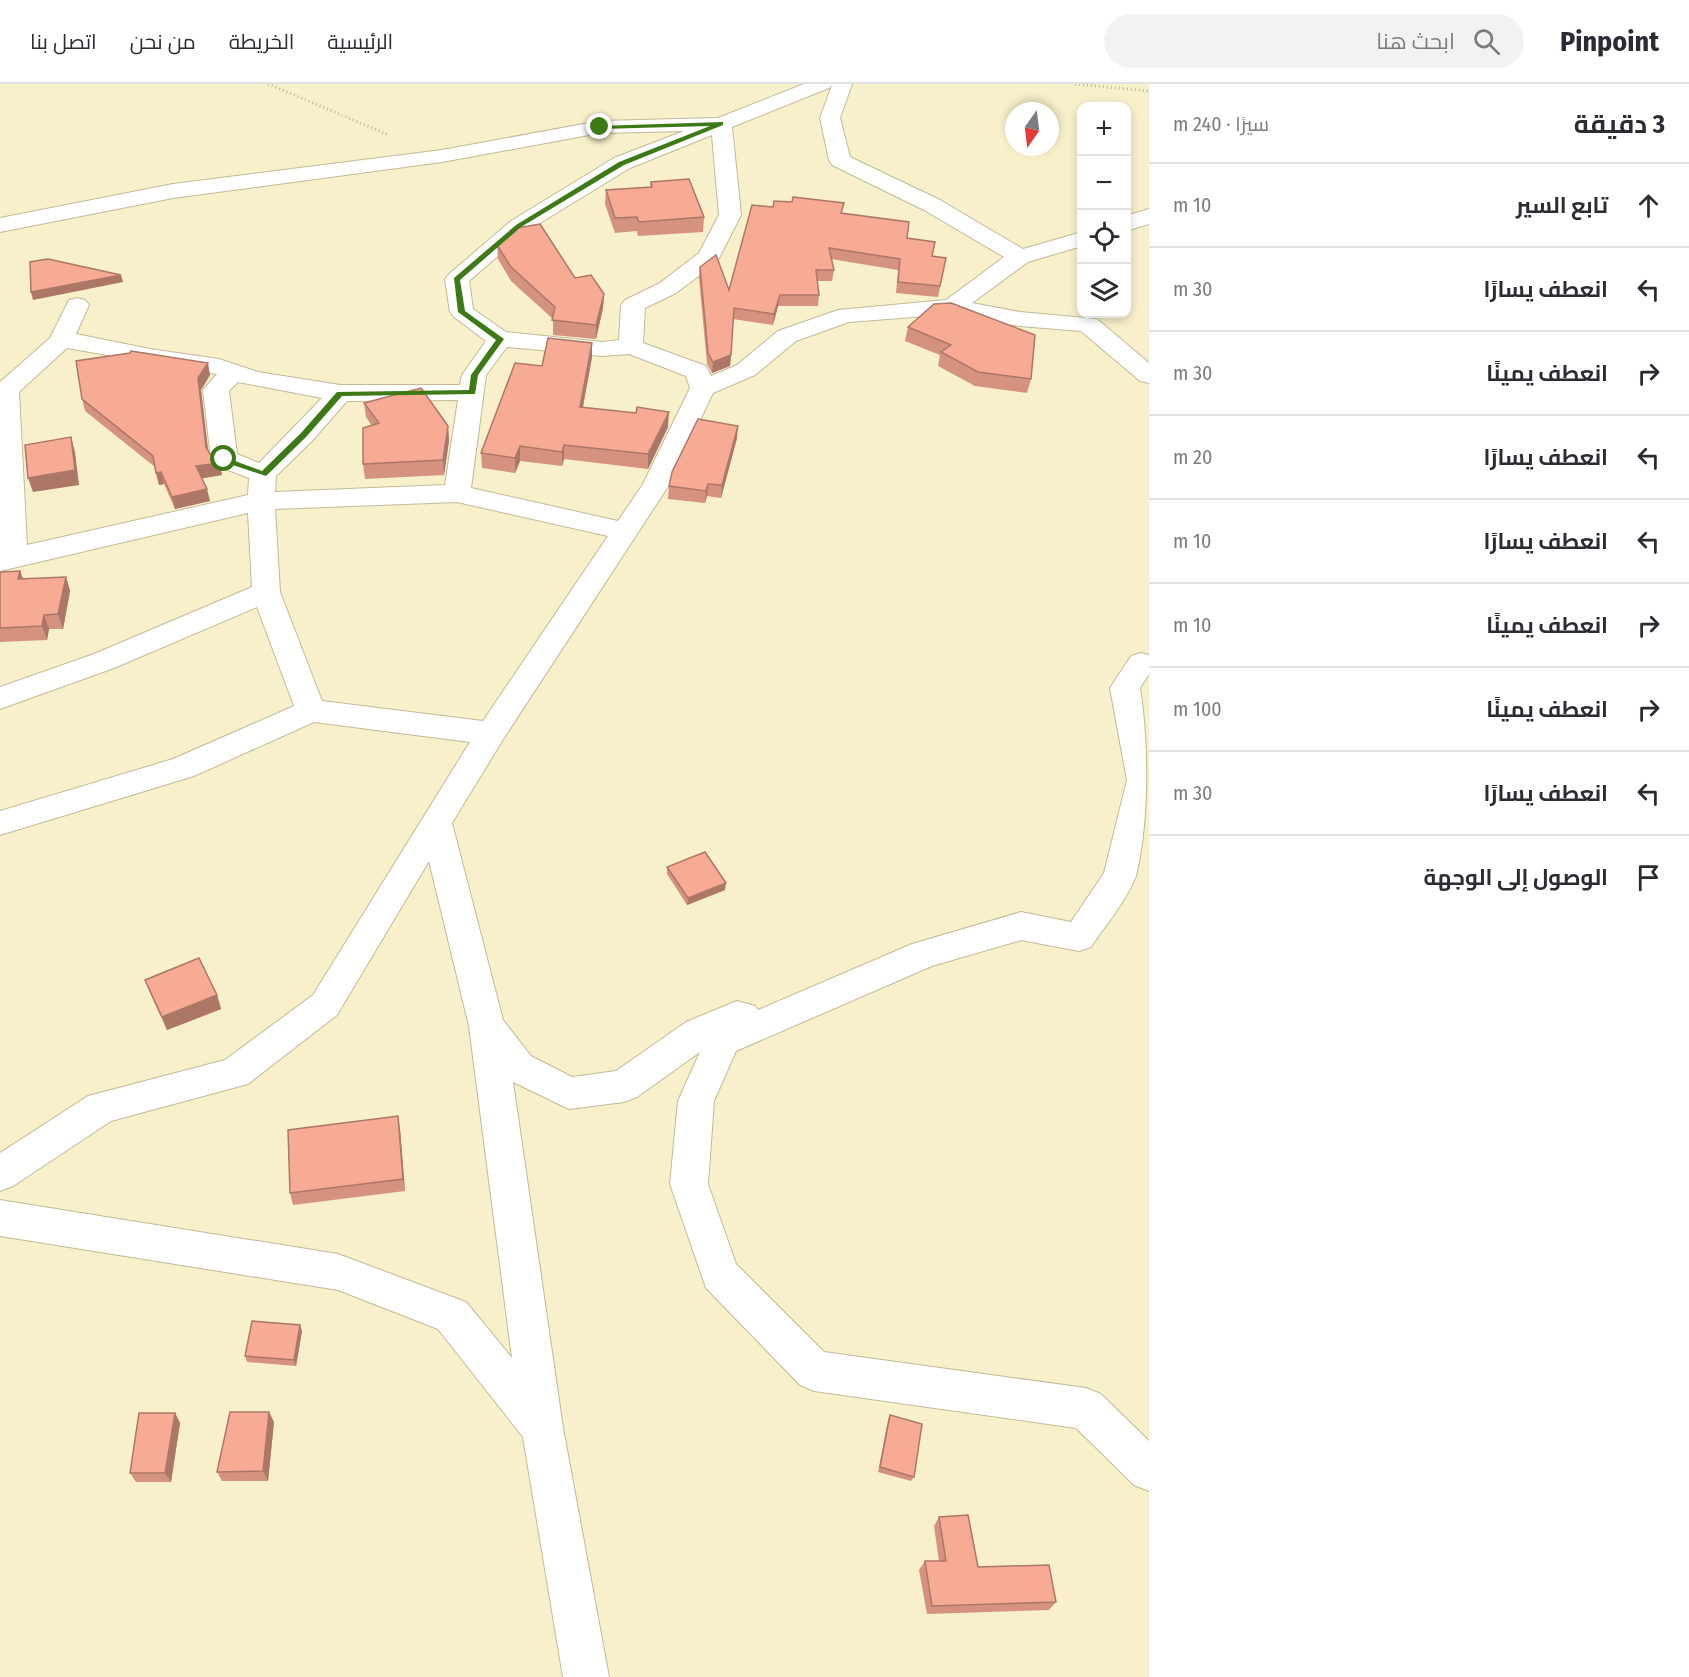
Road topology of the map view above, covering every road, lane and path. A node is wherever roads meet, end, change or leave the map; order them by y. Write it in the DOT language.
graph roads {
  1 [pos="268,84"];
  2 [pos="822,84"];
  3 [pos="842,84"];
  4 [pos="1075,84"];
  5 [pos="1149,91"];
  6 [pos="720,124"];
  7 [pos="442,156"];
  8 [pos="1149,216"];
  9 [pos="1131,222"];
  10 [pos="0,225"];
  11 [pos="1077,240"];
  12 [pos="1020,257"];
  13 [pos="77,304"];
  14 [pos="952,307"];
  15 [pos="500,339"];
  16 [pos="61,341"];
  17 [pos="631,347"];
  18 [pos="232,373"];
  19 [pos="1149,376"];
  20 [pos="703,388"];
  21 [pos="3,389"];
  22 [pos="472,392"];
  23 [pos="340,393"];
  24 [pos="262,488"];
  25 [pos="457,493"];
  26 [pos="624,531"];
  27 [pos="7,559"];
  28 [pos="266,592"];
  29 [pos="1141,663"];
  30 [pos="0,698"];
  31 [pos="311,711"];
  32 [pos="491,733"];
  33 [pos="436,822"];
  34 [pos="0,823"];
  35 [pos="780,1017"];
  36 [pos="487,1026"];
  37 [pos="0,1174"];
  38 [pos="0,1218"];
  39 [pos="542,1428"];
  40 [pos="1149,1470"];
  41 [pos="586,1677"];
  1 -- 7 [label="path"];
  2 -- 6 [label="street"];
  3 -- 12 [label="street"];
  4 -- 5 [label="path"];
  6 -- 7 [label="street"];
  6 -- 15 [label="street"];
  6 -- 17 [label="street"];
  7 -- 10 [label="street"];
  8 -- 9 [label="street"];
  11 -- 12 [label="street"];
  12 -- 14 [label="street"];
  13 -- 16 [label="street"];
  14 -- 19 [label="street"];
  14 -- 20 [label="street"];
  15 -- 17 [label="street"];
  15 -- 22 [label="street"];
  16 -- 18 [label="street"];
  16 -- 21 [label="street"];
  17 -- 20 [label="street"];
  18 -- 23 [label="street"];
  18 -- 24 [label="street"];
  20 -- 26 [label="street"];
  21 -- 27 [label="street"];
  22 -- 23 [label="street"];
  22 -- 25 [label="street"];
  23 -- 24 [label="street"];
  24 -- 25 [label="street"];
  24 -- 27 [label="street"];
  24 -- 28 [label="street"];
  25 -- 26 [label="street"];
  26 -- 32 [label="street"];
  28 -- 30 [label="street"];
  28 -- 31 [label="street"];
  29 -- 35 [label="street"];
  31 -- 32 [label="street"];
  31 -- 34 [label="street"];
  32 -- 33 [label="street"];
  33 -- 36 [label="street"];
  33 -- 37 [label="street"];
  35 -- 36 [label="street"];
  35 -- 40 [label="street"];
  36 -- 39 [label="street"];
  38 -- 39 [label="street"];
  39 -- 41 [label="street"];
}
